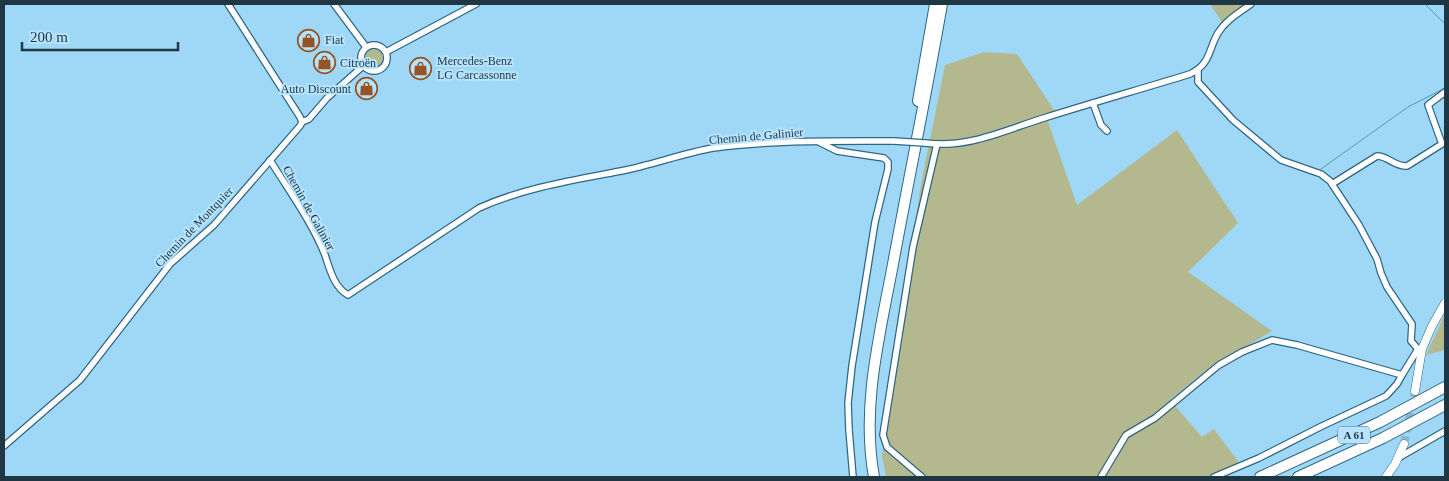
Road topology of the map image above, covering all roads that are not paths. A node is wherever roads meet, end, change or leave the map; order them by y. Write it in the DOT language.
graph roads {
  1 [pos="228,4"];
  2 [pos="334,4"];
  3 [pos="476,4"];
  4 [pos="935,4"];
  5 [pos="942,4"];
  6 [pos="1251,4"];
  7 [pos="366,47"];
  8 [pos="386,52"];
  9 [pos="364,66"];
  10 [pos="1198,70"];
  11 [pos="1445,92"];
  12 [pos="1093,103"];
  13 [pos="302,122"];
  14 [pos="1107,132"];
  15 [pos="817,141"];
  16 [pos="937,144"];
  17 [pos="270,160"];
  18 [pos="1332,184"];
  19 [pos="1445,304"];
  20 [pos="1420,349"];
  21 [pos="1402,374"];
  22 [pos="1445,387"];
  23 [pos="1415,391"];
  24 [pos="1445,404"];
  25 [pos="1445,431"];
  26 [pos="1404,444"];
  27 [pos="4,446"];
  28 [pos="1398,458"];
  29 [pos="869,474"];
  30 [pos="853,477"];
  31 [pos="922,477"];
  32 [pos="1101,477"];
  33 [pos="1214,477"];
  34 [pos="1260,477"];
  35 [pos="1298,477"];
  36 [pos="1386,477"];
  1 -- 13 [label="street"];
  2 -- 7 [label="street"];
  3 -- 8 [label="street"];
  4 -- 29 [label="highway"];
  5 -- 29 [label="highway"];
  6 -- 10 [label="street"];
  7 -- 8 [label="street"];
  7 -- 9 [label="street"];
  8 -- 9 [label="street"];
  9 -- 13 [label="street, Chemin de Montquier"];
  10 -- 12 [label="street, Chemin de Galinier"];
  10 -- 18 [label="street"];
  11 -- 18 [label="street"];
  12 -- 14 [label="street"];
  12 -- 16 [label="street, Chemin de Galinier"];
  13 -- 17 [label="street, Chemin de Montquier"];
  15 -- 16 [label="street, Chemin de Galinier, bridge"];
  15 -- 17 [label="street, Chemin de Galinier"];
  15 -- 30 [label="street"];
  16 -- 31 [label="street"];
  17 -- 27 [label="street, Chemin de Montquier"];
  18 -- 20 [label="street"];
  19 -- 20 [label="main road"];
  20 -- 21 [label="street"];
  20 -- 23 [label="main road"];
  21 -- 32 [label="street"];
  21 -- 33 [label="street"];
  22 -- 34 [label="highway, A 61"];
  24 -- 35 [label="highway, A 61"];
  25 -- 28 [label="street"];
  26 -- 28 [label="main road"];
  28 -- 36 [label="main road"];
}
